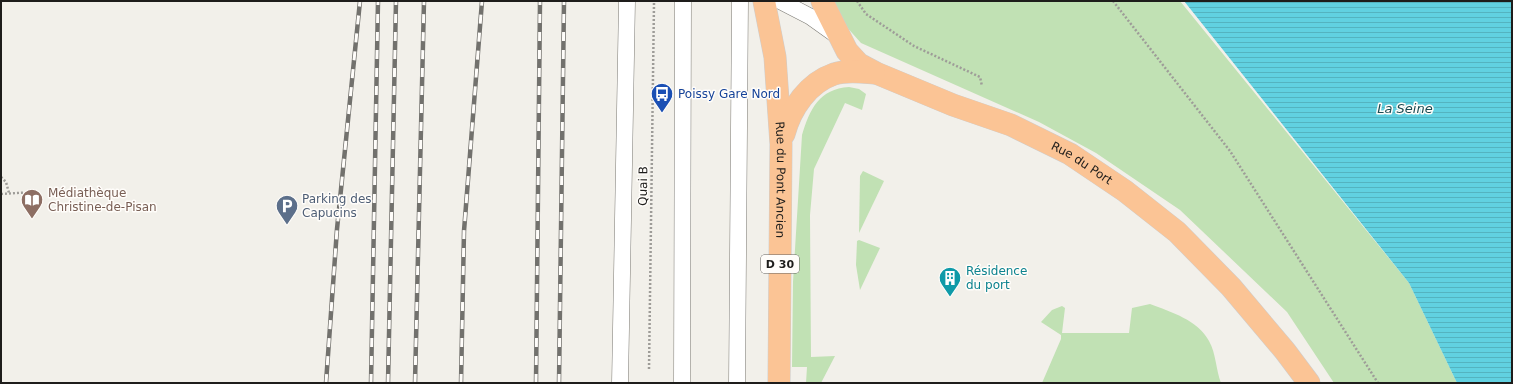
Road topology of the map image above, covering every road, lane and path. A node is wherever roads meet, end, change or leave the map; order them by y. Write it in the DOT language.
graph roads {
  1 [pos="627,1"];
  2 [pos="683,1"];
  3 [pos="740,1"];
  4 [pos="764,1"];
  5 [pos="780,1"];
  6 [pos="822,1"];
  7 [pos="857,1"];
  8 [pos="1113,1"];
  9 [pos="654,3"];
  10 [pos="839,37"];
  11 [pos="876,73"];
  12 [pos="983,89"];
  13 [pos="781,144"];
  14 [pos="1,177"];
  15 [pos="33,192"];
  16 [pos="9,193"];
  17 [pos="1,194"];
  18 [pos="649,369"];
  19 [pos="620,383"];
  20 [pos="682,383"];
  21 [pos="737,383"];
  22 [pos="779,383"];
  23 [pos="1309,383"];
  24 [pos="1378,383"];
  1 -- 19 [label="lane"];
  2 -- 20 [label="lane"];
  3 -- 21 [label="lane"];
  4 -- 13 [label="main road, Rue du Pont Ancien / D 30"];
  5 -- 10 [label="lane"];
  6 -- 10 [label="main road, Rue du Port"];
  7 -- 12 [label="path"];
  8 -- 24 [label="path"];
  9 -- 18 [label="path, Quai B"];
  10 -- 11 [label="main road, Rue du Port"];
  11 -- 13 [label="main road, D 30"];
  11 -- 23 [label="main road, Rue du Port"];
  13 -- 22 [label="main road, Rue du Pont Ancien / D 30"];
  14 -- 16 [label="path"];
  15 -- 16 [label="path"];
  16 -- 17 [label="path"];
}
